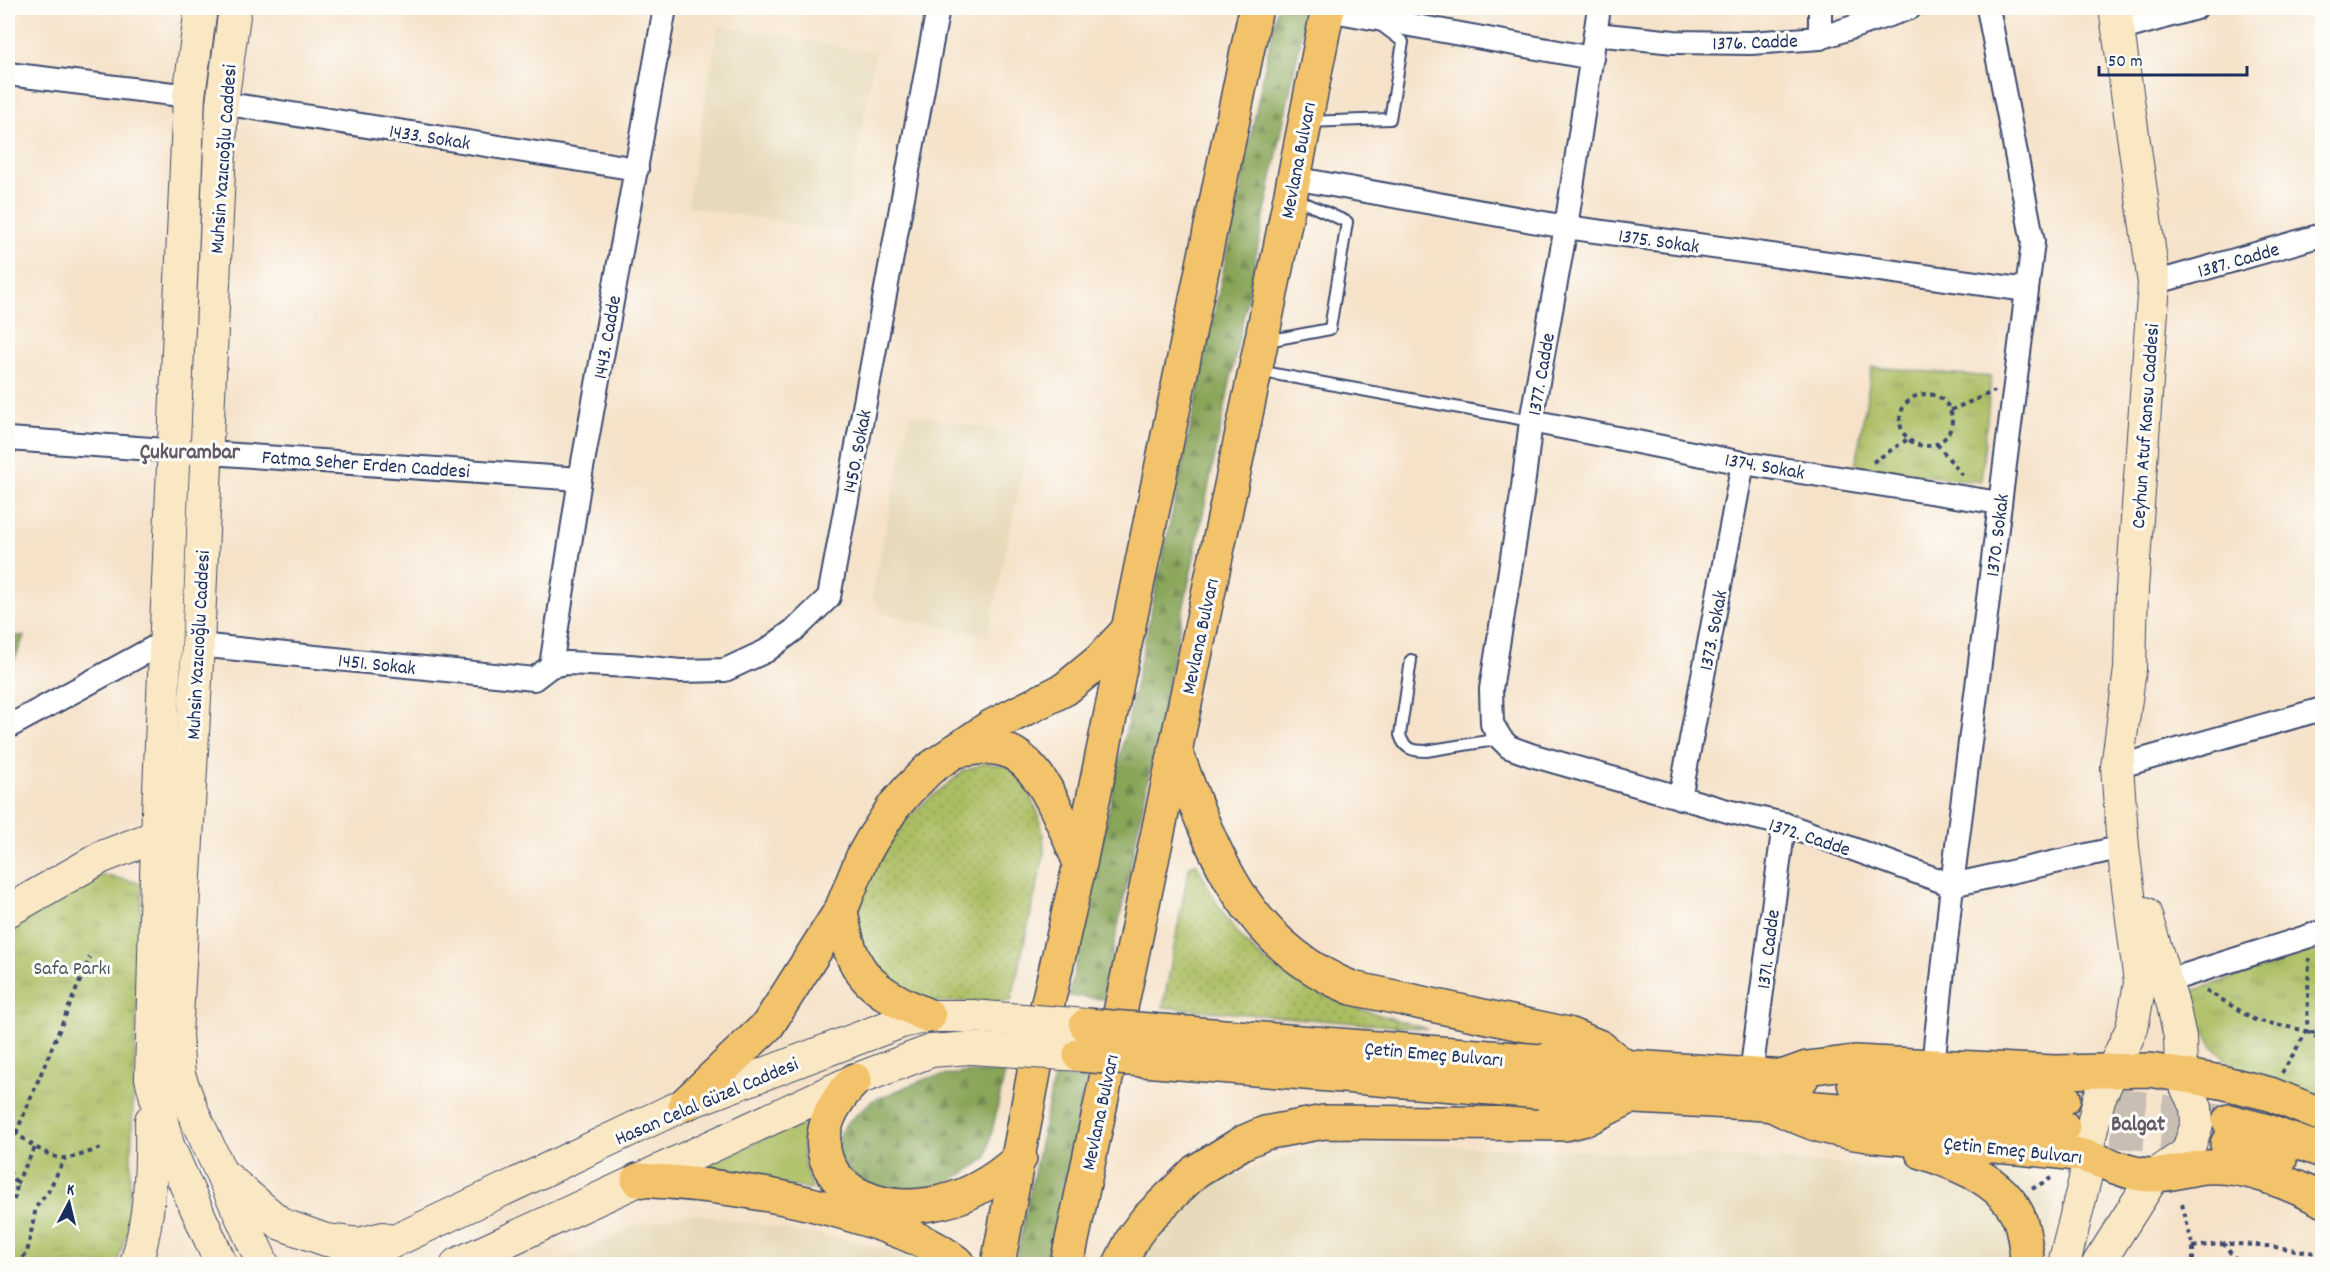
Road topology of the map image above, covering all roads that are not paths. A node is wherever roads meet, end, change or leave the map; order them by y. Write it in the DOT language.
graph roads {
  1 [pos="201,8"];
  2 [pos="235,8"];
  3 [pos="665,8"];
  4 [pos="938,8"];
  5 [pos="1256,8"];
  6 [pos="1599,8"];
  7 [pos="1820,8"];
  8 [pos="1910,8"];
  9 [pos="1988,8"];
  10 [pos="2196,8"];
  11 [pos="1328,9"];
  12 [pos="1369,18"];
  13 [pos="2117,19"];
  14 [pos="1595,34"];
  15 [pos="1820,38"];
  16 [pos="1592,58"];
  17 [pos="8,74"];
  18 [pos="189,96"];
  19 [pos="222,103"];
  20 [pos="1304,123"];
  21 [pos="637,169"];
  22 [pos="1291,187"];
  23 [pos="1566,227"];
  24 [pos="2322,235"];
  25 [pos="2154,283"];
  26 [pos="2027,290"];
  27 [pos="1258,356"];
  28 [pos="1531,421"];
  29 [pos="8,439"];
  30 [pos="174,449"];
  31 [pos="207,452"];
  32 [pos="1743,463"];
  33 [pos="580,479"];
  34 [pos="1991,502"];
  35 [pos="1128,631"];
  36 [pos="166,641"];
  37 [pos="198,645"];
  38 [pos="1411,660"];
  39 [pos="551,666"];
  40 [pos="2322,709"];
  41 [pos="8,727"];
  42 [pos="1501,739"];
  43 [pos="1175,749"];
  44 [pos="953,751"];
  45 [pos="2117,767"];
  46 [pos="1680,798"];
  47 [pos="1784,824"];
  48 [pos="157,836"];
  49 [pos="2123,847"];
  50 [pos="1080,863"];
  51 [pos="1952,885"];
  52 [pos="842,910"];
  53 [pos="8,912"];
  54 [pos="2316,934"];
  55 [pos="2167,981"];
  56 [pos="929,1016"];
  57 [pos="1083,1040"];
  58 [pos="1933,1066"];
  59 [pos="2114,1069"];
  60 [pos="2181,1076"];
  61 [pos="151,1078"];
  62 [pos="855,1080"];
  63 [pos="1627,1082"];
  64 [pos="1768,1085"];
  65 [pos="685,1104"];
  66 [pos="2064,1113"];
  67 [pos="2322,1115"];
  68 [pos="1881,1137"];
  69 [pos="2322,1151"];
  70 [pos="2088,1156"];
  71 [pos="1020,1158"];
  72 [pos="218,1171"];
  73 [pos="2154,1176"];
  74 [pos="2322,1177"];
  75 [pos="638,1180"];
  76 [pos="2322,1200"];
  77 [pos="419,1230"];
  78 [pos="136,1264"];
  79 [pos="221,1264"];
  80 [pos="263,1264"];
  81 [pos="346,1264"];
  82 [pos="457,1264"];
  83 [pos="959,1264"];
  84 [pos="998,1264"];
  85 [pos="1067,1264"];
  86 [pos="1120,1264"];
  87 [pos="2028,1264"];
  88 [pos="2064,1264"];
  89 [pos="2098,1264"];
  1 -- 18 [label="main road, Muhsin Yazıcıoğlu Caddesi"];
  2 -- 19 [label="main road, Muhsin Yazıcıoğlu Caddesi"];
  3 -- 21 [label="street, 1443. Cadde"];
  4 -- 39 [label="street, 1450. Sokak"];
  5 -- 35 [label="main road"];
  6 -- 14 [label="street, 1377. Cadde"];
  7 -- 15 [label="street"];
  8 -- 15 [label="street, 1376. Cadde"];
  9 -- 26 [label="street, 1370. Sokak"];
  10 -- 13 [label="street"];
  11 -- 12 [label="street"];
  11 -- 20 [label="main road, Mevlana Bulvarı"];
  12 -- 16 [label="street"];
  12 -- 20 [label="lane"];
  13 -- 25 [label="main road, Ceyhun Atuf Kansu Caddesi"];
  14 -- 15 [label="street, 1376. Cadde"];
  14 -- 16 [label="street, 1377. Cadde"];
  16 -- 23 [label="street, 1377. Cadde"];
  17 -- 18 [label="street"];
  18 -- 30 [label="main road, Muhsin Yazıcıoğlu Caddesi"];
  19 -- 21 [label="street, 1433. Sokak"];
  19 -- 31 [label="main road, Muhsin Yazıcıoğlu Caddesi"];
  20 -- 22 [label="main road, Mevlana Bulvarı"];
  21 -- 33 [label="street, 1443. Cadde"];
  22 -- 23 [label="street, 1375. Sokak"];
  22 -- 27 [label="main road, Mevlana Bulvarı"];
  22 -- 27 [label="lane"];
  23 -- 26 [label="street, 1375. Sokak"];
  23 -- 28 [label="street, 1377. Cadde"];
  24 -- 25 [label="street, 1387. Cadde"];
  25 -- 45 [label="main road, Ceyhun Atuf Kansu Caddesi"];
  26 -- 34 [label="street, 1370. Sokak"];
  27 -- 28 [label="lane"];
  27 -- 43 [label="main road, Mevlana Bulvarı"];
  28 -- 32 [label="street, 1374. Sokak"];
  28 -- 42 [label="street, 1377. Cadde"];
  29 -- 30 [label="street, Fatma Seher Erden Caddesi"];
  30 -- 31 [label="street, Fatma Seher Erden Caddesi"];
  30 -- 36 [label="main road, Muhsin Yazıcıoğlu Caddesi"];
  31 -- 33 [label="street, Fatma Seher Erden Caddesi"];
  31 -- 37 [label="main road, Muhsin Yazıcıoğlu Caddesi"];
  32 -- 34 [label="street, 1374. Sokak"];
  32 -- 46 [label="street, 1373. Sokak"];
  33 -- 39 [label="street, 1443. Cadde"];
  34 -- 51 [label="street, 1370. Sokak"];
  35 -- 44 [label="main road"];
  35 -- 50 [label="main road"];
  36 -- 41 [label="street"];
  36 -- 48 [label="main road, Muhsin Yazıcıoğlu Caddesi"];
  37 -- 39 [label="street, 1451. Sokak"];
  37 -- 72 [label="main road, Muhsin Yazıcıoğlu Caddesi"];
  38 -- 42 [label="lane"];
  40 -- 45 [label="street"];
  42 -- 46 [label="street, 1372. Cadde"];
  43 -- 63 [label="main road"];
  43 -- 85 [label="main road, Mevlana Bulvarı"];
  44 -- 50 [label="main road"];
  44 -- 52 [label="main road"];
  45 -- 49 [label="main road, Ceyhun Atuf Kansu Caddesi"];
  46 -- 47 [label="street, 1372. Cadde"];
  47 -- 51 [label="street, 1372. Cadde"];
  47 -- 64 [label="street, 1371. Cadde"];
  48 -- 53 [label="main road"];
  48 -- 61 [label="main road, Muhsin Yazıcıoğlu Caddesi"];
  49 -- 51 [label="street"];
  49 -- 55 [label="main road, Ceyhun Atuf Kansu Caddesi"];
  49 -- 59 [label="main road, Ceyhun Atuf Kansu Caddesi"];
  50 -- 71 [label="main road"];
  51 -- 58 [label="street, 1370. Sokak"];
  52 -- 56 [label="main road"];
  52 -- 65 [label="main road"];
  54 -- 55 [label="street"];
  55 -- 60 [label="main road, Ceyhun Atuf Kansu Caddesi"];
  56 -- 57 [label="main road, Hasan Celal Güzel Caddesi, bridge"];
  56 -- 65 [label="main road, Hasan Celal Güzel Caddesi"];
  57 -- 62 [label="main road, Hasan Celal Güzel Caddesi, bridge"];
  57 -- 63 [label="main road, Çetin Emeç Bulvarı, bridge"];
  58 -- 59 [label="main road, Çetin Emeç Bulvarı"];
  58 -- 64 [label="main road, Çetin Emeç Bulvarı"];
  59 -- 60 [label="main road, Çetin Emeç Bulvarı"];
  59 -- 70 [label="main road, Ceyhun Atuf Kansu Caddesi"];
  60 -- 67 [label="main road, Çetin Emeç Bulvarı"];
  60 -- 73 [label="main road, Ceyhun Atuf Kansu Caddesi"];
  61 -- 78 [label="main road"];
  61 -- 79 [label="main road, Muhsin Yazıcıoğlu Caddesi"];
  62 -- 71 [label="main road"];
  62 -- 75 [label="main road, Hasan Celal Güzel Caddesi"];
  63 -- 64 [label="main road, Çetin Emeç Bulvarı"];
  63 -- 86 [label="main road"];
  64 -- 66 [label="main road, Çetin Emeç Bulvarı"];
  64 -- 68 [label="main road, Çetin Emeç Bulvarı"];
  65 -- 77 [label="main road, Hasan Celal Güzel Caddesi"];
  68 -- 70 [label="main road, Çetin Emeç Bulvarı"];
  68 -- 87 [label="main road"];
  69 -- 74 [label="main road"];
  70 -- 73 [label="main road, Çetin Emeç Bulvarı"];
  70 -- 88 [label="main road, Ceyhun Atuf Kansu Caddesi"];
  71 -- 84 [label="main road"];
  72 -- 77 [label="main road"];
  72 -- 80 [label="main road, Muhsin Yazıcıoğlu Caddesi"];
  73 -- 76 [label="main road, Çetin Emeç Bulvarı"];
  73 -- 89 [label="main road, Ceyhun Atuf Kansu Caddesi"];
  75 -- 82 [label="main road, Hasan Celal Güzel Caddesi"];
  75 -- 83 [label="main road"];
  77 -- 81 [label="main road, Hasan Celal Güzel Caddesi"];
}
